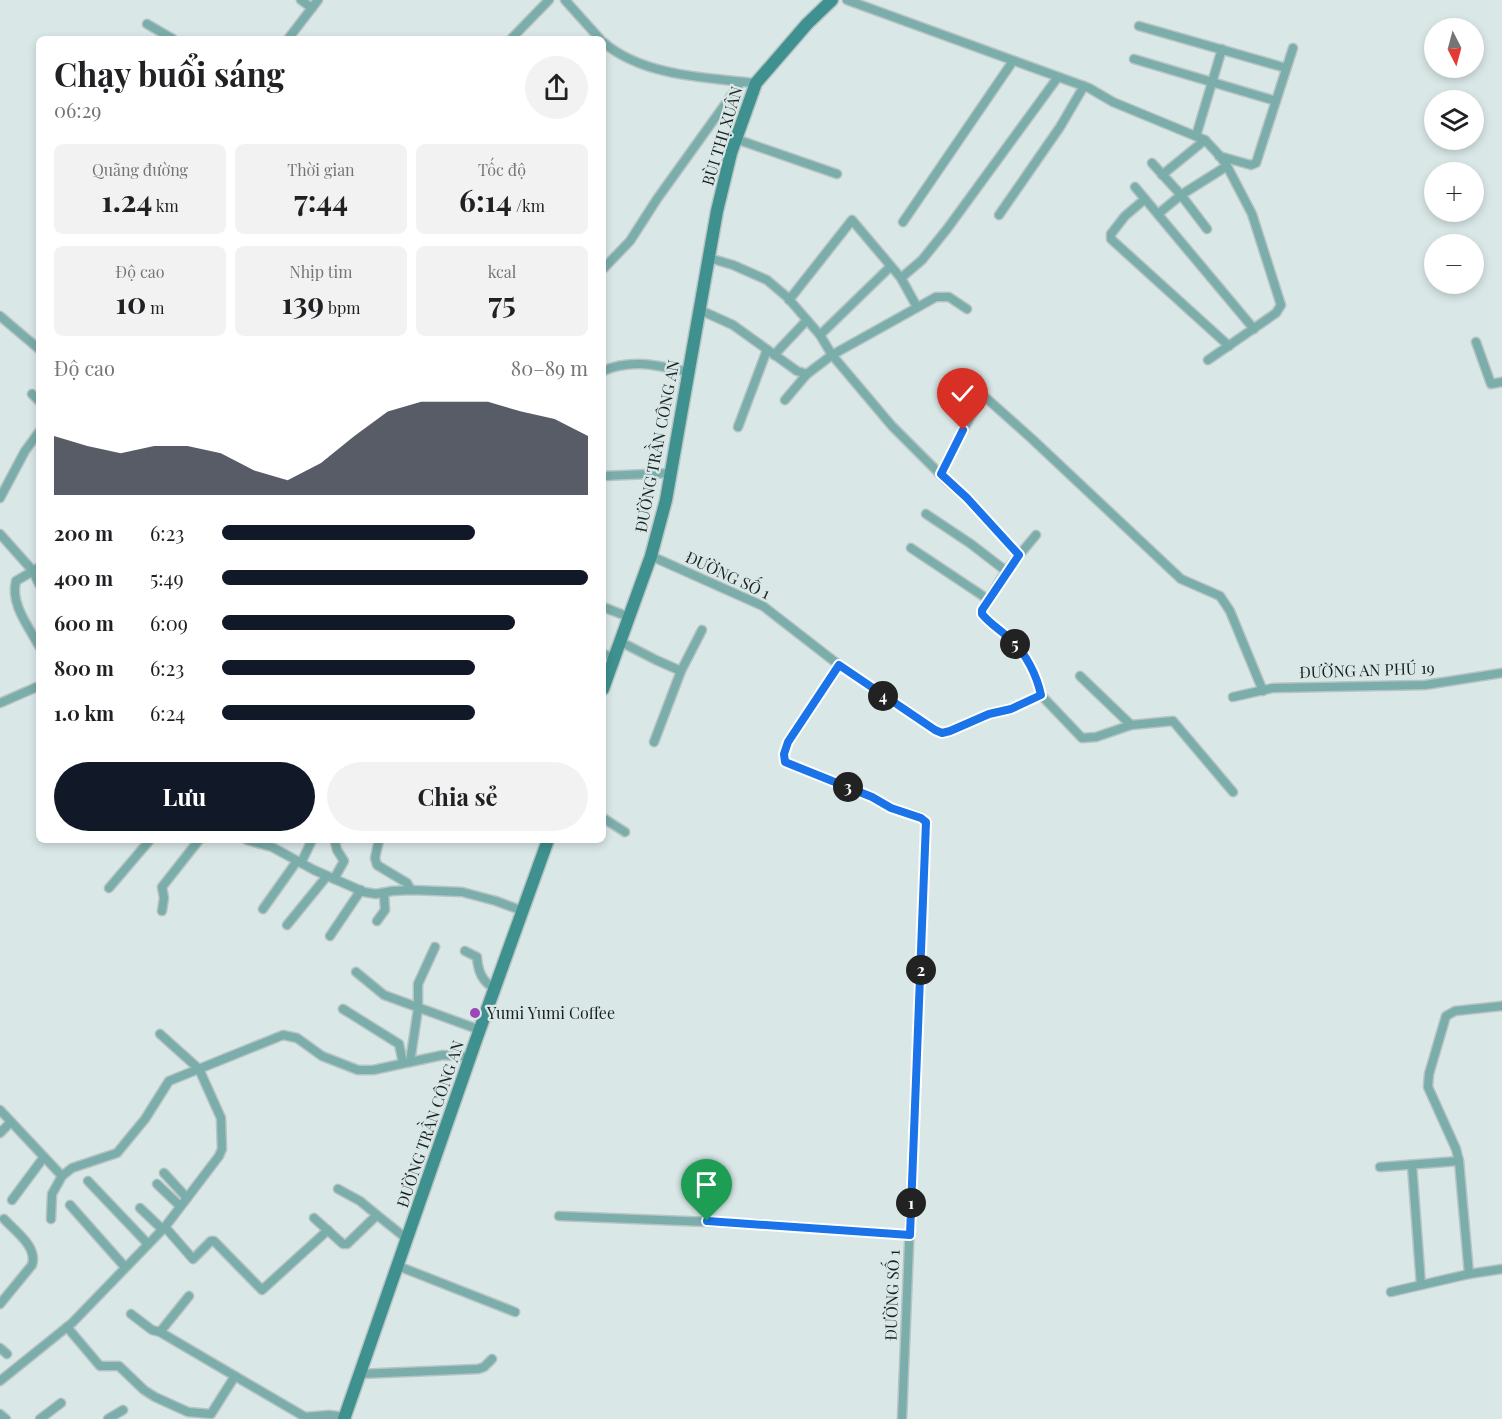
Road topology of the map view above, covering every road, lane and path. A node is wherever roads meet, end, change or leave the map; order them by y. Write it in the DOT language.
graph roads {
  1 [pos="301,0"];
  2 [pos="549,0"];
  3 [pos="565,0"];
  4 [pos="832,0"];
  5 [pos="847,0"];
  6 [pos="315,4"];
  7 [pos="147,24"];
  8 [pos="1139,26"];
  9 [pos="168,36"];
  10 [pos="290,36"];
  11 [pos="514,36"];
  12 [pos="598,36"];
  13 [pos="606,44"];
  14 [pos="1293,48"];
  15 [pos="1222,49"];
  16 [pos="1134,59"];
  17 [pos="1013,61"];
  18 [pos="1286,68"];
  19 [pos="1058,77"];
  20 [pos="741,82"];
  21 [pos="1213,82"];
  22 [pos="756,83"];
  23 [pos="1084,86"];
  24 [pos="1276,101"];
  25 [pos="1200,138"];
  26 [pos="736,139"];
  27 [pos="1219,155"];
  28 [pos="1152,163"];
  29 [pos="1227,166"];
  30 [pos="837,174"];
  31 [pos="1162,175"];
  32 [pos="1135,188"];
  33 [pos="1181,195"];
  34 [pos="1145,199"];
  35 [pos="1158,214"];
  36 [pos="999,216"];
  37 [pos="903,222"];
  38 [pos="1207,229"];
  39 [pos="709,258"];
  40 [pos="606,266"];
  41 [pos="890,267"];
  42 [pos="901,278"];
  43 [pos="789,300"];
  44 [pos="917,307"];
  45 [pos="967,309"];
  46 [pos="700,310"];
  47 [pos="0,316"];
  48 [pos="807,320"];
  49 [pos="1254,330"];
  50 [pos="820,335"];
  51 [pos="1476,342"];
  52 [pos="36,346"];
  53 [pos="1229,346"];
  54 [pos="771,352"];
  55 [pos="832,355"];
  56 [pos="1208,360"];
  57 [pos="606,370"];
  58 [pos="689,372"];
  59 [pos="807,374"];
  60 [pos="1502,382"];
  61 [pos="785,400"];
  62 [pos="738,427"];
  63 [pos="36,436"];
  64 [pos="671,473"];
  65 [pos="941,474"];
  66 [pos="606,476"];
  67 [pos="0,498"];
  68 [pos="926,514"];
  69 [pos="0,534"];
  70 [pos="1036,535"];
  71 [pos="911,548"];
  72 [pos="1019,555"];
  73 [pos="651,556"];
  74 [pos="36,569"];
  75 [pos="1006,571"];
  76 [pos="988,600"];
  77 [pos="606,608"];
  78 [pos="629,616"];
  79 [pos="702,630"];
  80 [pos="36,641"];
  81 [pos="621,642"];
  82 [pos="609,656"];
  83 [pos="837,669"];
  84 [pos="681,671"];
  85 [pos="606,672"];
  86 [pos="1502,673"];
  87 [pos="1080,676"];
  88 [pos="36,687"];
  89 [pos="1263,690"];
  90 [pos="1041,695"];
  91 [pos="1233,697"];
  92 [pos="0,703"];
  93 [pos="1131,725"];
  94 [pos="654,742"];
  95 [pos="1233,792"];
  96 [pos="606,820"];
  97 [pos="625,832"];
  98 [pos="147,843"];
  99 [pos="197,843"];
  100 [pos="258,843"];
  101 [pos="310,843"];
  102 [pos="335,843"];
  103 [pos="378,843"];
  104 [pos="547,843"];
  105 [pos="299,862"];
  106 [pos="331,877"];
  107 [pos="109,888"];
  108 [pos="361,890"];
  109 [pos="411,890"];
  110 [pos="384,894"];
  111 [pos="263,909"];
  112 [pos="162,910"];
  113 [pos="523,911"];
  114 [pos="377,921"];
  115 [pos="286,925"];
  116 [pos="330,936"];
  117 [pos="435,947"];
  118 [pos="465,951"];
  119 [pos="356,972"];
  120 [pos="495,988"];
  121 [pos="1502,1006"];
  122 [pos="418,1009"];
  123 [pos="343,1010"];
  124 [pos="480,1030"];
  125 [pos="160,1034"];
  126 [pos="470,1057"];
  127 [pos="407,1063"];
  128 [pos="199,1069"];
  129 [pos="0,1110"];
  130 [pos="11,1122"];
  131 [pos="0,1133"];
  132 [pos="44,1157"];
  133 [pos="1459,1161"];
  134 [pos="1412,1165"];
  135 [pos="1380,1167"];
  136 [pos="164,1173"];
  137 [pos="62,1176"];
  138 [pos="88,1181"];
  139 [pos="157,1184"];
  140 [pos="338,1189"];
  141 [pos="187,1198"];
  142 [pos="12,1200"];
  143 [pos="70,1205"];
  144 [pos="180,1206"];
  145 [pos="140,1208"];
  146 [pos="376,1215"];
  147 [pos="559,1216"];
  148 [pos="4,1218"];
  149 [pos="314,1218"];
  150 [pos="51,1219"];
  151 [pos="164,1228"];
  152 [pos="328,1230"];
  153 [pos="910,1235"];
  154 [pos="407,1239"];
  155 [pos="148,1244"];
  156 [pos="398,1266"];
  157 [pos="125,1267"];
  158 [pos="1502,1269"];
  159 [pos="1469,1274"];
  160 [pos="1421,1285"];
  161 [pos="1391,1292"];
  162 [pos="189,1296"];
  163 [pos="0,1304"];
  164 [pos="515,1312"];
  165 [pos="131,1314"];
  166 [pos="67,1327"];
  167 [pos="160,1332"];
  168 [pos="492,1359"];
  169 [pos="359,1374"];
  170 [pos="235,1376"];
  171 [pos="0,1381"];
  172 [pos="61,1403"];
  173 [pos="123,1410"];
  174 [pos="0,1414"];
  175 [pos="344,1418"];
  176 [pos="6,1419"];
  177 [pos="40,1419"];
  178 [pos="108,1419"];
  179 [pos="902,1419"];
  1 -- 6 [label="street"];
  2 -- 11 [label="street"];
  3 -- 12 [label="street"];
  4 -- 22 [label="main road, BÙI THỊ XUÂN"];
  5 -- 17 [label="street"];
  6 -- 10 [label="street"];
  7 -- 9 [label="street"];
  8 -- 15 [label="street"];
  13 -- 20 [label="street"];
  14 -- 18 [label="street"];
  15 -- 18 [label="street"];
  15 -- 21 [label="street"];
  16 -- 21 [label="street"];
  17 -- 19 [label="street"];
  17 -- 37 [label="street"];
  18 -- 24 [label="street"];
  19 -- 23 [label="street"];
  19 -- 42 [label="street"];
  20 -- 22 [label="street"];
  20 -- 40 [label="street"];
  21 -- 24 [label="street"];
  21 -- 25 [label="street"];
  22 -- 26 [label="main road, BÙI THỊ XUÂN"];
  23 -- 25 [label="street"];
  23 -- 36 [label="street"];
  24 -- 27 [label="street"];
  25 -- 27 [label="street"];
  25 -- 31 [label="street"];
  26 -- 30 [label="street"];
  26 -- 39 [label="main road, BÙI THỊ XUÂN"];
  27 -- 29 [label="street"];
  28 -- 31 [label="street"];
  29 -- 33 [label="street"];
  29 -- 49 [label="street"];
  31 -- 33 [label="street"];
  32 -- 34 [label="street"];
  33 -- 35 [label="street"];
  33 -- 38 [label="street"];
  34 -- 35 [label="street"];
  34 -- 53 [label="street"];
  35 -- 49 [label="street"];
  39 -- 43 [label="street"];
  39 -- 46 [label="main road, BÙI THỊ XUÂN"];
  41 -- 42 [label="street"];
  41 -- 43 [label="street"];
  41 -- 50 [label="street"];
  42 -- 44 [label="street"];
  43 -- 48 [label="street"];
  44 -- 45 [label="street"];
  44 -- 55 [label="street"];
  46 -- 54 [label="street"];
  46 -- 58 [label="main road, ĐƯỜNG TRẦN CÔNG AN"];
  47 -- 52 [label="street"];
  48 -- 50 [label="street"];
  48 -- 54 [label="street"];
  49 -- 53 [label="street"];
  50 -- 55 [label="street"];
  51 -- 60 [label="street"];
  53 -- 56 [label="street"];
  54 -- 59 [label="street"];
  54 -- 62 [label="street"];
  55 -- 59 [label="street"];
  55 -- 65 [label="street"];
  57 -- 58 [label="street"];
  58 -- 64 [label="main road, ĐƯỜNG TRẦN CÔNG AN"];
  59 -- 61 [label="street"];
  63 -- 67 [label="street"];
  64 -- 66 [label="street"];
  64 -- 73 [label="main road, ĐƯỜNG TRẦN CÔNG AN"];
  65 -- 72 [label="street"];
  65 -- 89 [label="street"];
  68 -- 75 [label="street"];
  69 -- 74 [label="street"];
  70 -- 72 [label="street"];
  71 -- 76 [label="street"];
  72 -- 75 [label="street"];
  73 -- 78 [label="main road, ĐƯỜNG TRẦN CÔNG AN"];
  73 -- 83 [label="street, ĐƯỜNG SỐ 1"];
  74 -- 80 [label="street"];
  75 -- 76 [label="street"];
  76 -- 90 [label="street"];
  77 -- 78 [label="street"];
  78 -- 81 [label="main road, ĐƯỜNG TRẦN CÔNG AN"];
  79 -- 84 [label="street"];
  81 -- 82 [label="main road, ĐƯỜNG TRẦN CÔNG AN"];
  81 -- 84 [label="street"];
  82 -- 85 [label="main road, ĐƯỜNG TRẦN CÔNG AN"];
  83 -- 90 [label="street, ĐƯỜNG SỐ 1"];
  83 -- 153 [label="street, ĐƯỜNG SỐ 1"];
  84 -- 94 [label="street"];
  86 -- 89 [label="street, ĐƯỜNG AN PHÚ 19"];
  87 -- 93 [label="street"];
  88 -- 92 [label="street"];
  89 -- 91 [label="street, ĐƯỜNG AN PHÚ 19"];
  90 -- 93 [label="street"];
  93 -- 95 [label="street"];
  96 -- 97 [label="street"];
  98 -- 107 [label="street"];
  99 -- 112 [label="street"];
  100 -- 105 [label="street"];
  101 -- 105 [label="street"];
  102 -- 106 [label="street"];
  103 -- 109 [label="street"];
  104 -- 113 [label="main road, ĐƯỜNG TRẦN CÔNG AN"];
  105 -- 106 [label="street"];
  105 -- 111 [label="street"];
  106 -- 108 [label="street"];
  106 -- 115 [label="street"];
  108 -- 110 [label="street"];
  108 -- 116 [label="street"];
  109 -- 110 [label="street"];
  109 -- 113 [label="street"];
  110 -- 114 [label="street"];
  113 -- 120 [label="main road, ĐƯỜNG TRẦN CÔNG AN"];
  117 -- 122 [label="street"];
  118 -- 120 [label="street"];
  119 -- 122 [label="street"];
  120 -- 124 [label="main road, ĐƯỜNG TRẦN CÔNG AN"];
  121 -- 133 [label="street"];
  122 -- 124 [label="street"];
  122 -- 127 [label="street"];
  123 -- 127 [label="street"];
  124 -- 126 [label="main road, ĐƯỜNG TRẦN CÔNG AN"];
  125 -- 128 [label="street"];
  126 -- 127 [label="street"];
  126 -- 154 [label="main road, ĐƯỜNG TRẦN CÔNG AN"];
  127 -- 128 [label="street"];
  128 -- 137 [label="street"];
  128 -- 141 [label="street"];
  129 -- 130 [label="street"];
  130 -- 131 [label="street"];
  130 -- 132 [label="street"];
  132 -- 137 [label="street"];
  132 -- 142 [label="street"];
  133 -- 134 [label="street"];
  133 -- 159 [label="street"];
  134 -- 135 [label="street"];
  134 -- 160 [label="street"];
  136 -- 141 [label="street"];
  137 -- 150 [label="street"];
  138 -- 155 [label="street"];
  139 -- 144 [label="street"];
  140 -- 146 [label="street"];
  141 -- 144 [label="street"];
  143 -- 157 [label="street"];
  144 -- 151 [label="street"];
  145 -- 151 [label="street"];
  146 -- 152 [label="street"];
  146 -- 154 [label="street"];
  147 -- 153 [label="street"];
  148 -- 163 [label="street"];
  149 -- 152 [label="street"];
  151 -- 152 [label="street"];
  151 -- 155 [label="street"];
  153 -- 179 [label="street, ĐƯỜNG SỐ 1"];
  154 -- 156 [label="main road, ĐƯỜNG TRẦN CÔNG AN"];
  155 -- 157 [label="street"];
  156 -- 164 [label="street"];
  156 -- 169 [label="main road, ĐƯỜNG TRẦN CÔNG AN"];
  157 -- 166 [label="street"];
  158 -- 159 [label="street"];
  159 -- 160 [label="street"];
  160 -- 161 [label="street"];
  162 -- 167 [label="street"];
  165 -- 167 [label="street"];
  166 -- 170 [label="street"];
  166 -- 171 [label="street"];
  167 -- 170 [label="street"];
  168 -- 169 [label="street"];
  169 -- 175 [label="main road, ĐƯỜNG TRẦN CÔNG AN"];
  170 -- 175 [label="street"];
  172 -- 177 [label="street"];
  173 -- 178 [label="street"];
  174 -- 176 [label="street"];
}
